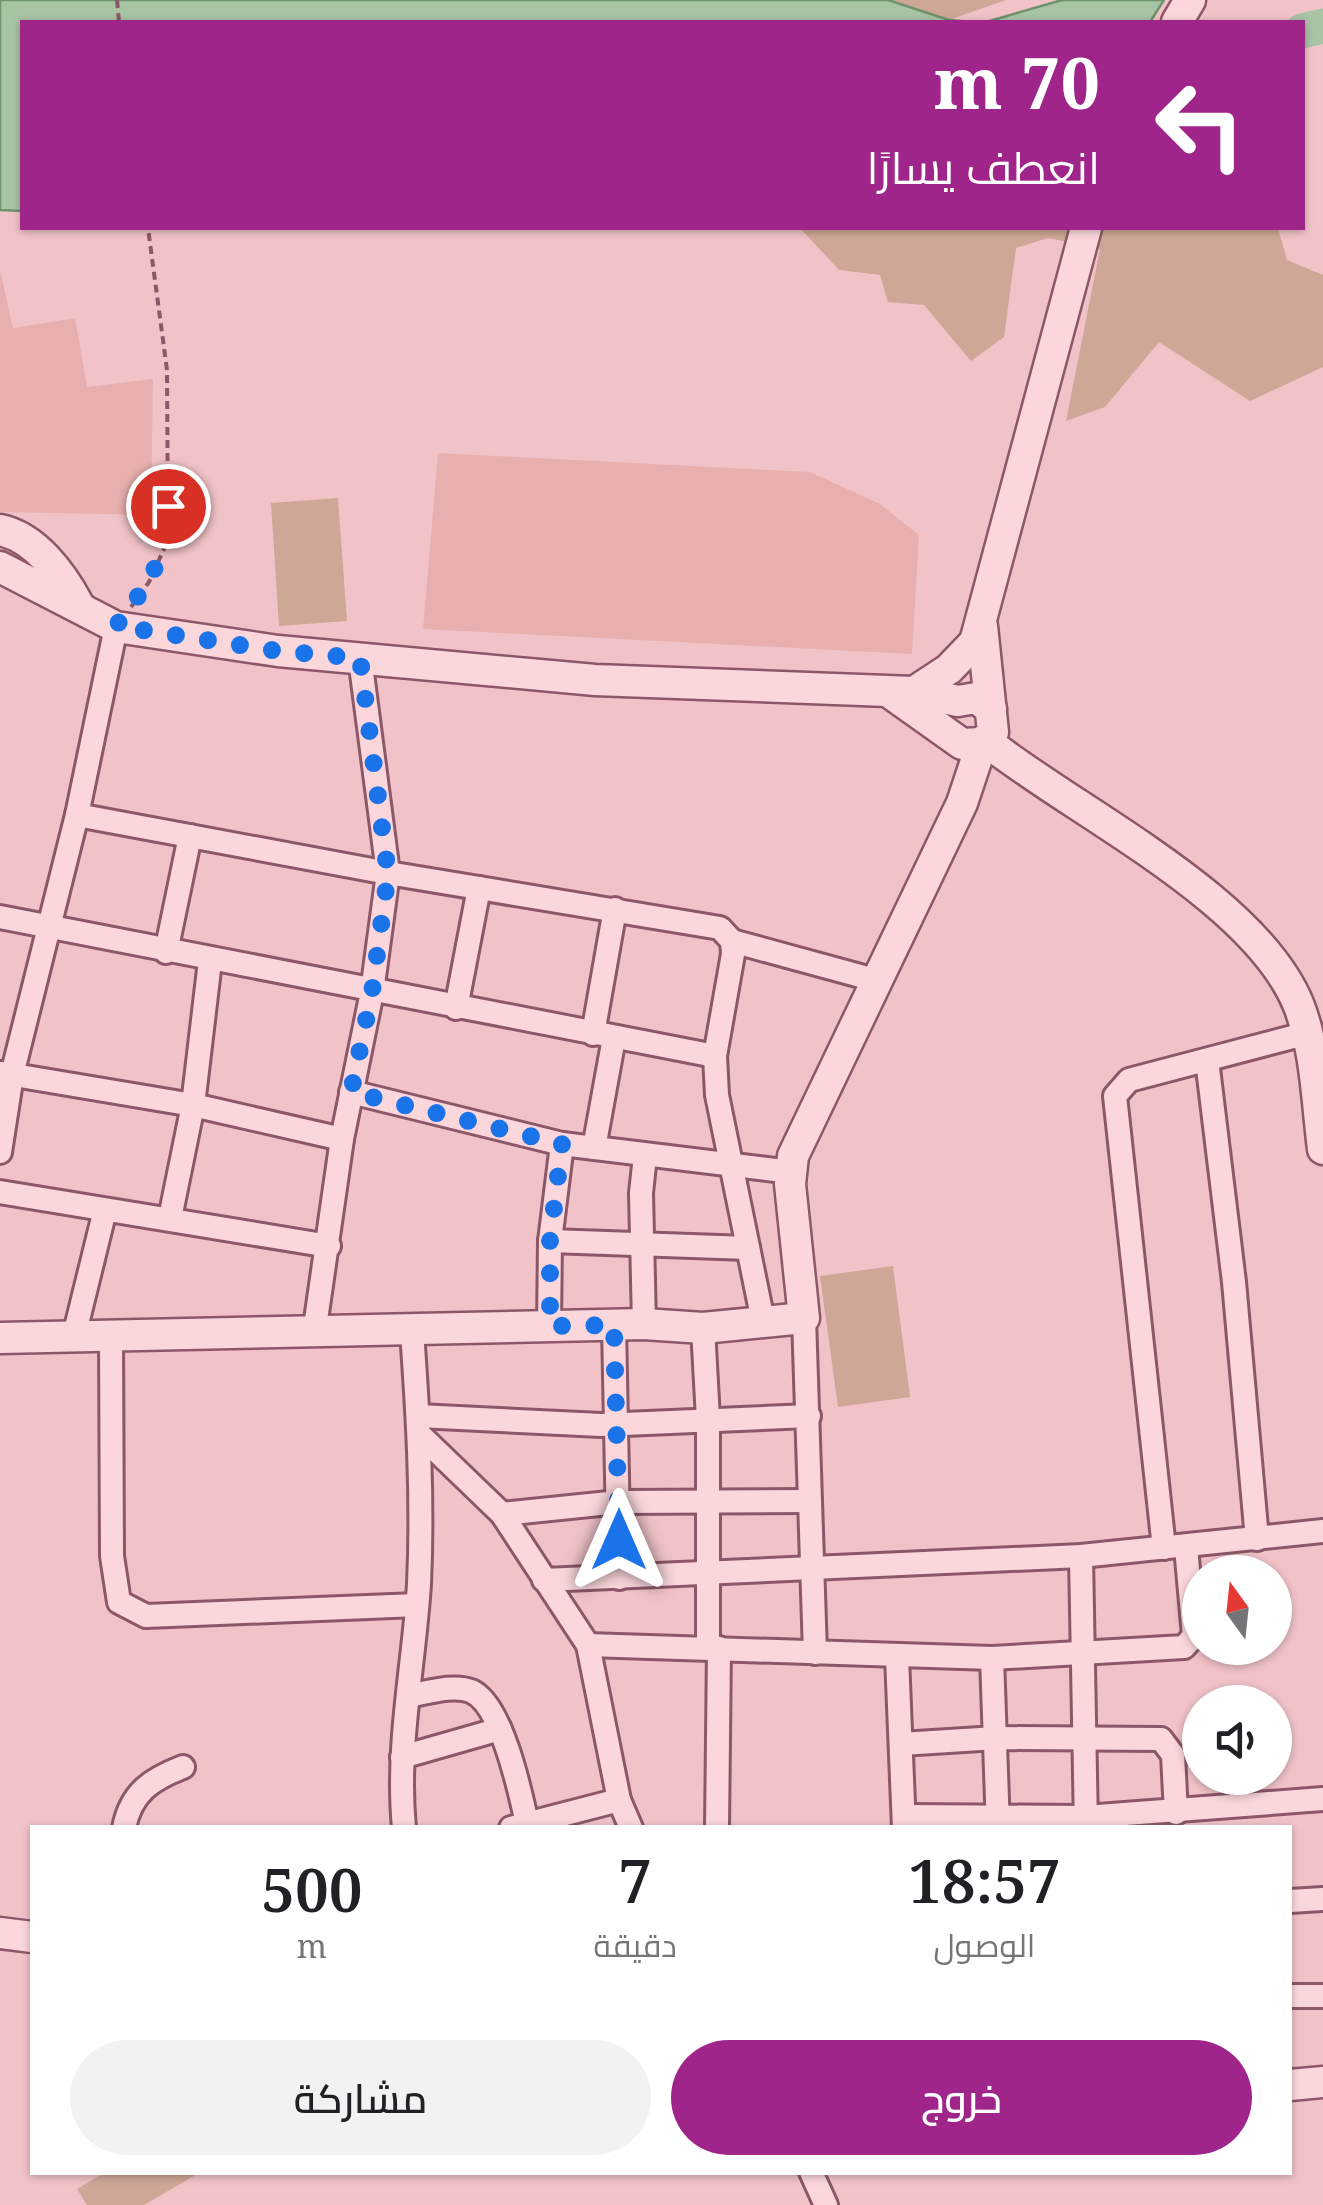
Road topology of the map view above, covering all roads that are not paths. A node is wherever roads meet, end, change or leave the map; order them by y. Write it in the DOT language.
graph roads {
  1 [pos="1085,230"];
  2 [pos="13,535"];
  3 [pos="2,572"];
  4 [pos="80,606"];
  5 [pos="116,626"];
  6 [pos="978,635"];
  7 [pos="360,658"];
  8 [pos="900,692"];
  9 [pos="973,723"];
  10 [pos="77,815"];
  11 [pos="190,836"];
  12 [pos="388,874"];
  13 [pos="479,888"];
  14 [pos="615,909"];
  15 [pos="0,917"];
  16 [pos="49,927"];
  17 [pos="732,941"];
  18 [pos="166,952"];
  19 [pos="210,961"];
  20 [pos="874,980"];
  21 [pos="372,992"];
  22 [pos="456,1008"];
  23 [pos="1308,1033"];
  24 [pos="603,1036"];
  25 [pos="715,1056"];
  26 [pos="1207,1060"];
  27 [pos="6,1074"];
  28 [pos="351,1092"];
  29 [pos="192,1105"];
  30 [pos="342,1139"];
  31 [pos="562,1144"];
  32 [pos="594,1148"];
  33 [pos="1323,1149"];
  34 [pos="0,1152"];
  35 [pos="645,1156"];
  36 [pos="732,1165"];
  37 [pos="792,1172"];
  38 [pos="0,1192"];
  39 [pos="105,1210"];
  40 [pos="170,1218"];
  41 [pos="550,1240"];
  42 [pos="329,1246"];
  43 [pos="642,1247"];
  44 [pos="748,1248"];
  45 [pos="804,1318"];
  46 [pos="764,1321"];
  47 [pos="629,1324"];
  48 [pos="550,1326"];
  49 [pos="702,1328"];
  50 [pos="412,1332"];
  51 [pos="314,1334"];
  52 [pos="74,1336"];
  53 [pos="111,1336"];
  54 [pos="0,1338"];
  55 [pos="808,1416"];
  56 [pos="708,1418"];
  57 [pos="618,1424"];
  58 [pos="419,1425"];
  59 [pos="706,1501"];
  60 [pos="809,1501"];
  61 [pos="619,1502"];
  62 [pos="502,1514"];
  63 [pos="1323,1531"];
  64 [pos="1257,1539"];
  65 [pos="1175,1548"];
  66 [pos="1082,1556"];
  67 [pos="813,1570"];
  68 [pos="709,1575"];
  69 [pos="619,1578"];
  70 [pos="544,1580"];
  71 [pos="416,1605"];
  72 [pos="588,1645"];
  73 [pos="713,1648"];
  74 [pos="815,1653"];
  75 [pos="1083,1655"];
  76 [pos="897,1656"];
  77 [pos="992,1658"];
  78 [pos="408,1696"];
  79 [pos="500,1728"];
  80 [pos="1086,1737"];
  81 [pos="996,1738"];
  82 [pos="901,1744"];
  83 [pos="402,1758"];
  84 [pos="184,1767"];
  85 [pos="618,1800"];
  86 [pos="1323,1800"];
  87 [pos="1176,1813"];
  88 [pos="904,1822"];
  89 [pos="998,1822"];
  90 [pos="1086,1822"];
  91 [pos="125,1825"];
  92 [pos="404,1825"];
  93 [pos="522,1825"];
  94 [pos="526,1825"];
  95 [pos="630,1825"];
  96 [pos="717,1825"];
  97 [pos="1323,1898"];
  98 [pos="1292,1901"];
  99 [pos="0,1933"];
  100 [pos="30,1937"];
  101 [pos="1292,1996"];
  102 [pos="1323,1996"];
  103 [pos="1323,2082"];
  104 [pos="1292,2085"];
  105 [pos="812,2175"];
  106 [pos="826,2205"];
  1 -- 6 [label="street"];
  2 -- 3 [label="street"];
  2 -- 4 [label="street"];
  3 -- 4 [label="street"];
  4 -- 5 [label="street"];
  5 -- 7 [label="street"];
  5 -- 10 [label="street"];
  6 -- 8 [label="street"];
  6 -- 9 [label="street"];
  7 -- 8 [label="street"];
  7 -- 12 [label="street"];
  8 -- 9 [label="street"];
  9 -- 20 [label="street"];
  9 -- 23 [label="street"];
  10 -- 11 [label="street"];
  10 -- 16 [label="street"];
  11 -- 12 [label="street"];
  11 -- 18 [label="street"];
  12 -- 13 [label="street"];
  12 -- 21 [label="street"];
  13 -- 14 [label="street"];
  13 -- 22 [label="street"];
  14 -- 17 [label="street"];
  14 -- 24 [label="street"];
  15 -- 16 [label="street"];
  16 -- 18 [label="street"];
  16 -- 27 [label="street"];
  17 -- 20 [label="street"];
  17 -- 25 [label="street"];
  18 -- 19 [label="street"];
  19 -- 21 [label="street"];
  19 -- 29 [label="street"];
  20 -- 37 [label="street"];
  21 -- 22 [label="street"];
  21 -- 28 [label="street"];
  22 -- 24 [label="street"];
  23 -- 26 [label="street"];
  23 -- 33 [label="street"];
  24 -- 25 [label="street"];
  24 -- 32 [label="street"];
  25 -- 36 [label="street"];
  26 -- 64 [label="street"];
  26 -- 65 [label="street"];
  27 -- 29 [label="street"];
  27 -- 34 [label="street"];
  28 -- 30 [label="street"];
  28 -- 31 [label="street"];
  29 -- 30 [label="street"];
  29 -- 40 [label="street"];
  30 -- 42 [label="street"];
  31 -- 32 [label="street"];
  31 -- 41 [label="street"];
  32 -- 35 [label="street"];
  35 -- 36 [label="street"];
  35 -- 43 [label="street"];
  36 -- 37 [label="street"];
  36 -- 44 [label="street"];
  37 -- 45 [label="street"];
  38 -- 39 [label="street"];
  39 -- 40 [label="street"];
  39 -- 52 [label="street"];
  40 -- 42 [label="street"];
  41 -- 43 [label="street"];
  41 -- 48 [label="street"];
  42 -- 51 [label="street"];
  43 -- 44 [label="street"];
  43 -- 47 [label="street"];
  44 -- 46 [label="street"];
  45 -- 46 [label="street"];
  45 -- 55 [label="street"];
  46 -- 49 [label="street"];
  47 -- 48 [label="street"];
  47 -- 49 [label="street"];
  47 -- 57 [label="street"];
  48 -- 50 [label="street"];
  49 -- 56 [label="street"];
  50 -- 51 [label="street"];
  50 -- 58 [label="street"];
  51 -- 53 [label="street"];
  52 -- 53 [label="street"];
  52 -- 54 [label="street"];
  53 -- 71 [label="street"];
  55 -- 56 [label="street"];
  55 -- 60 [label="street"];
  56 -- 57 [label="street"];
  56 -- 59 [label="street"];
  57 -- 58 [label="street"];
  57 -- 61 [label="street"];
  58 -- 62 [label="street"];
  58 -- 71 [label="street"];
  59 -- 60 [label="street"];
  59 -- 61 [label="street"];
  59 -- 68 [label="street"];
  60 -- 67 [label="street"];
  61 -- 62 [label="street"];
  61 -- 69 [label="street"];
  62 -- 70 [label="street"];
  63 -- 64 [label="street"];
  64 -- 65 [label="street"];
  65 -- 66 [label="street"];
  65 -- 75 [label="street"];
  66 -- 67 [label="street"];
  66 -- 75 [label="street"];
  67 -- 68 [label="street"];
  67 -- 74 [label="street"];
  68 -- 69 [label="street"];
  68 -- 73 [label="street"];
  69 -- 70 [label="street"];
  70 -- 72 [label="street"];
  71 -- 78 [label="street"];
  72 -- 73 [label="street"];
  72 -- 85 [label="street"];
  73 -- 74 [label="street"];
  73 -- 96 [label="street"];
  74 -- 76 [label="street"];
  75 -- 77 [label="street"];
  75 -- 80 [label="street"];
  76 -- 77 [label="street"];
  76 -- 82 [label="street"];
  77 -- 81 [label="street"];
  78 -- 79 [label="street"];
  78 -- 83 [label="street"];
  79 -- 83 [label="street"];
  79 -- 93 [label="street"];
  80 -- 81 [label="street"];
  80 -- 87 [label="street"];
  80 -- 90 [label="street"];
  81 -- 82 [label="street"];
  81 -- 89 [label="street"];
  82 -- 88 [label="street"];
  83 -- 92 [label="street"];
  84 -- 91 [label="street"];
  85 -- 94 [label="street"];
  85 -- 95 [label="street"];
  86 -- 87 [label="street"];
  87 -- 90 [label="street"];
  88 -- 89 [label="street"];
  89 -- 90 [label="street"];
  97 -- 98 [label="street"];
  99 -- 100 [label="street"];
  101 -- 102 [label="street"];
  103 -- 104 [label="street"];
  105 -- 106 [label="street"];
}
